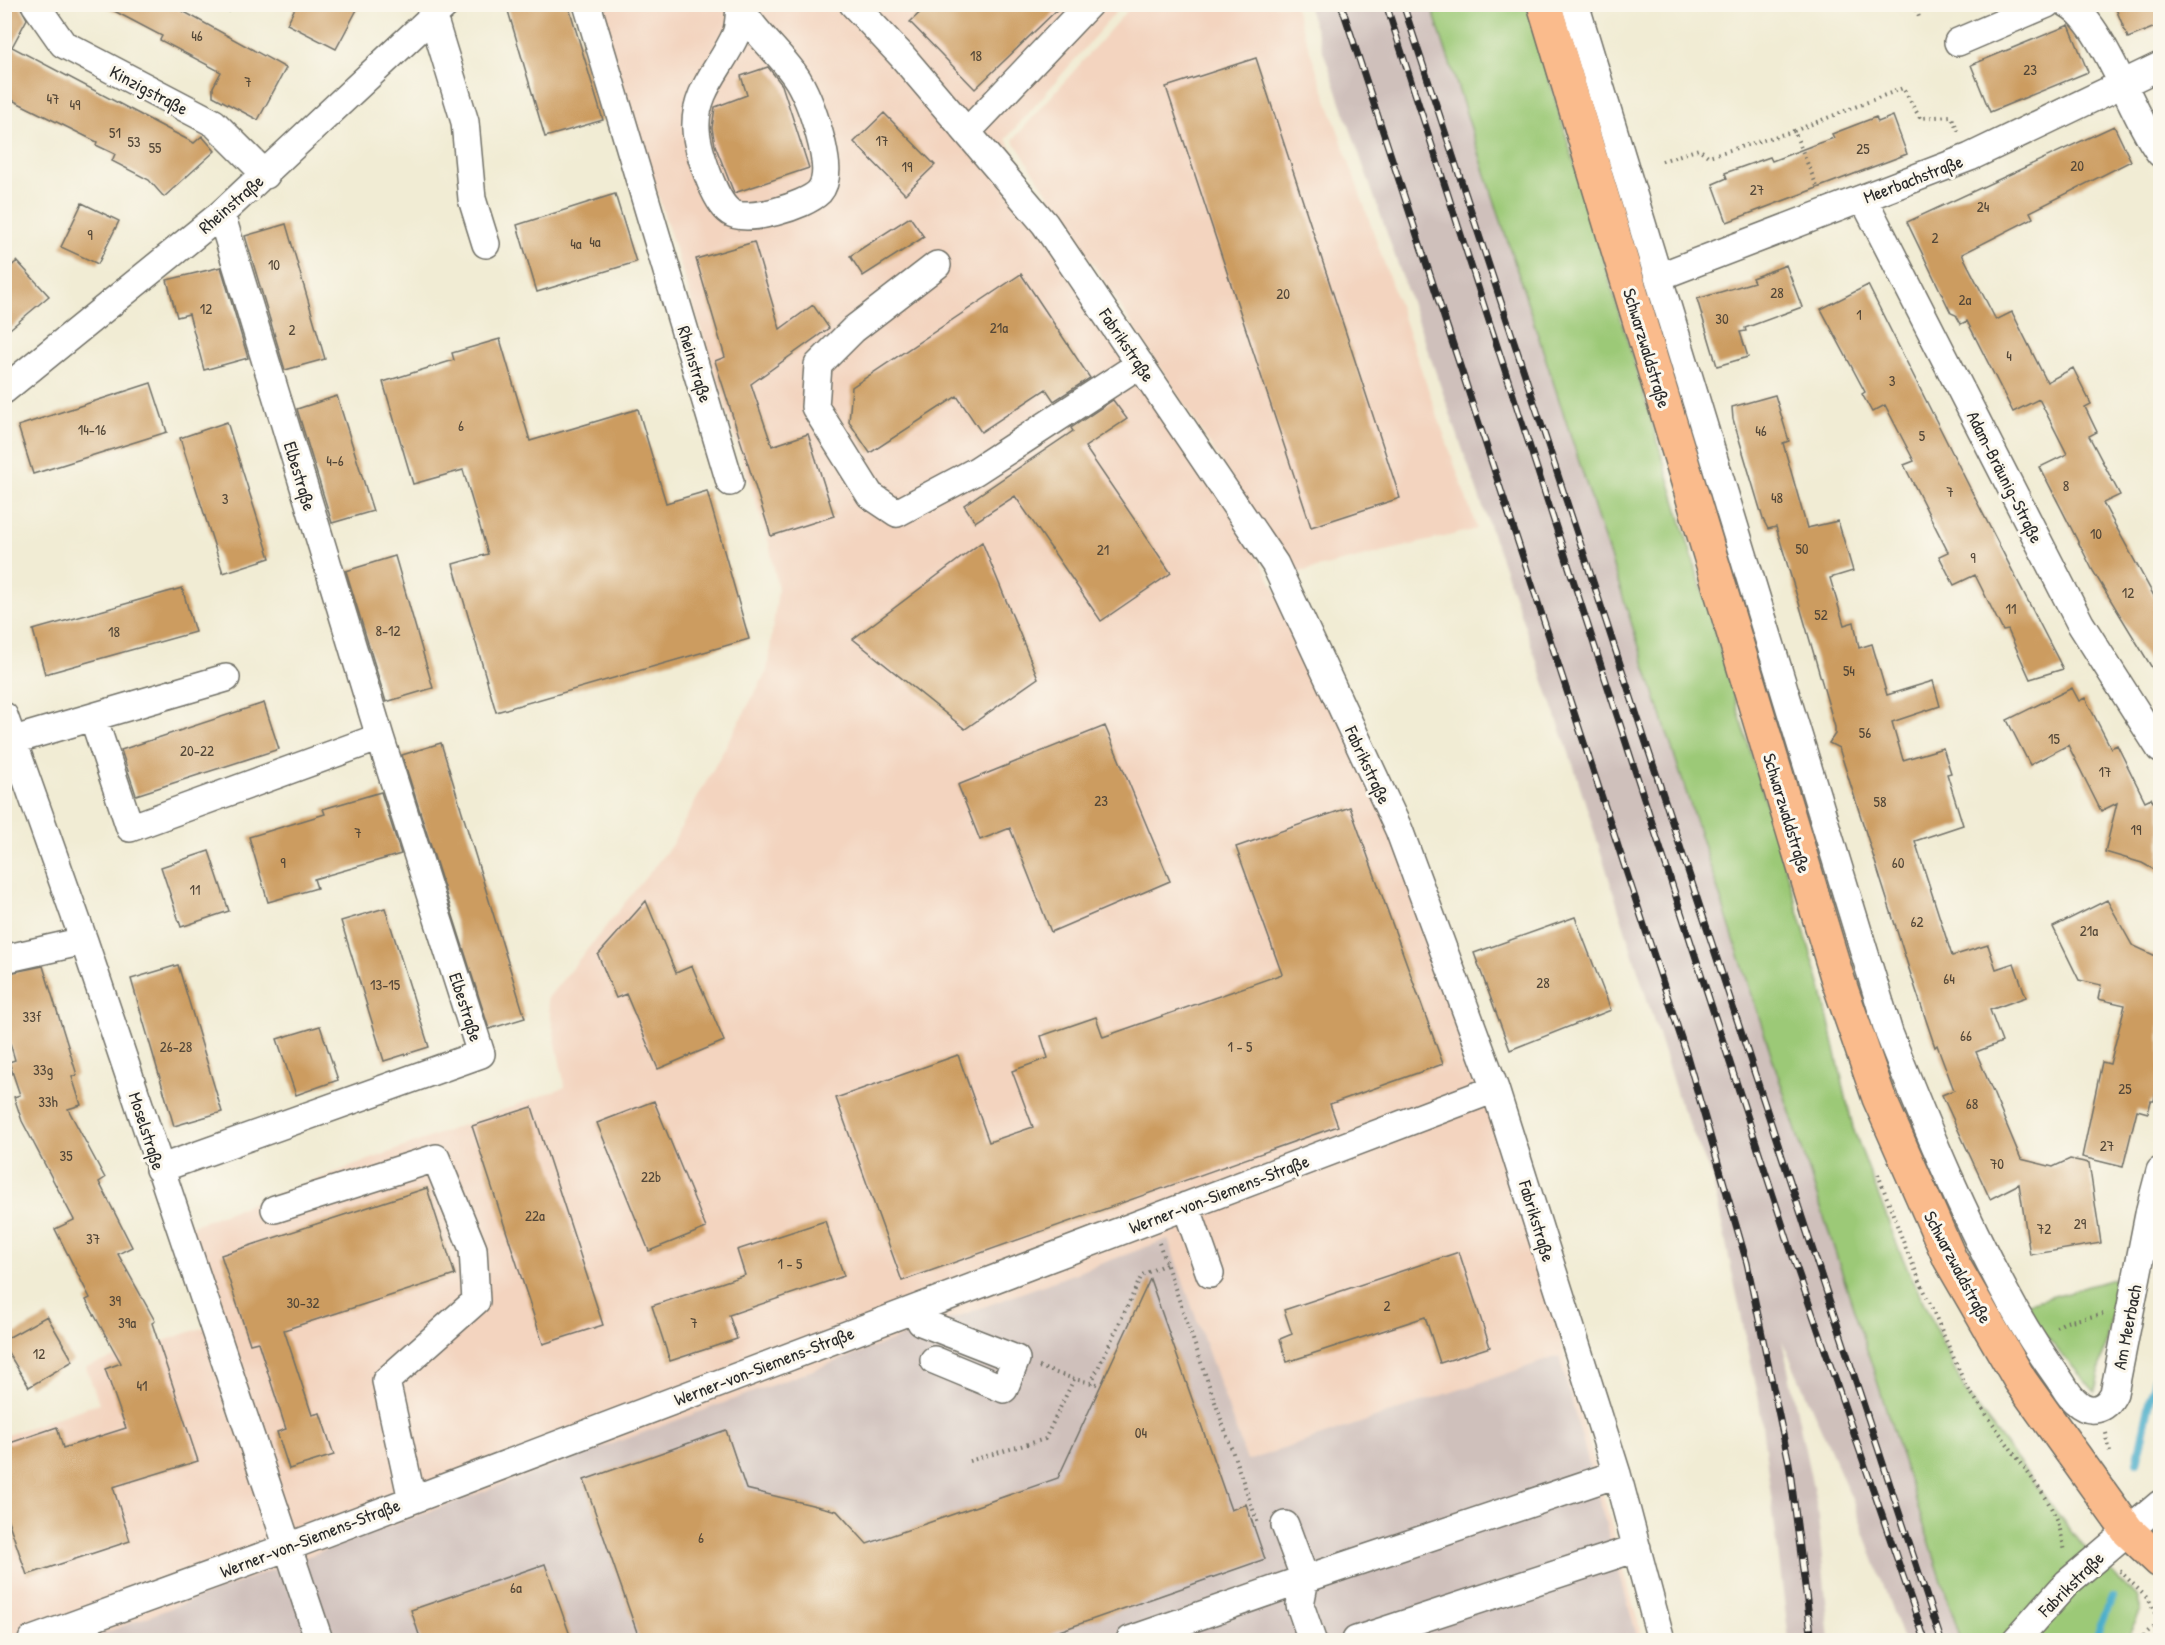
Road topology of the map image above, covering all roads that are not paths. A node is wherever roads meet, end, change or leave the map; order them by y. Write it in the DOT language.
graph roads {
  1 [pos="35,4"];
  2 [pos="587,4"];
  3 [pos="853,4"];
  4 [pos="1089,4"];
  5 [pos="1544,4"];
  6 [pos="1575,4"];
  7 [pos="2047,4"];
  8 [pos="2068,4"];
  9 [pos="740,6"];
  10 [pos="440,11"];
  11 [pos="1958,42"];
  12 [pos="2160,66"];
  13 [pos="2123,83"];
  14 [pos="967,132"];
  15 [pos="2160,153"];
  16 [pos="266,175"];
  17 [pos="1863,198"];
  18 [pos="221,214"];
  19 [pos="486,244"];
  20 [pos="937,265"];
  21 [pos="1658,277"];
  22 [pos="1140,364"];
  23 [pos="4,390"];
  24 [pos="730,482"];
  25 [pos="226,678"];
  26 [pos="93,717"];
  27 [pos="7,733"];
  28 [pos="380,737"];
  29 [pos="2160,749"];
  30 [pos="84,941"];
  31 [pos="4,959"];
  32 [pos="1495,1089"];
  33 [pos="159,1169"];
  34 [pos="2160,1171"];
  35 [pos="1186,1206"];
  36 [pos="275,1209"];
  37 [pos="1210,1274"];
  38 [pos="921,1322"];
  39 [pos="934,1360"];
  40 [pos="2101,1409"];
  41 [pos="1617,1474"];
  42 [pos="412,1500"];
  43 [pos="2158,1510"];
  44 [pos="1273,1528"];
  45 [pos="2128,1531"];
  46 [pos="288,1547"];
  47 [pos="1637,1548"];
  48 [pos="2160,1561"];
  49 [pos="1305,1579"];
  50 [pos="32,1641"];
  51 [pos="320,1641"];
  52 [pos="1130,1641"];
  53 [pos="1312,1641"];
  54 [pos="1356,1641"];
  55 [pos="1661,1641"];
  56 [pos="2016,1641"];
  1 -- 16 [label="street, Kinzigstraße"];
  2 -- 24 [label="street, Rheinstraße"];
  3 -- 14 [label="street, Fabrikstraße"];
  4 -- 14 [label="street"];
  5 -- 45 [label="main road, Schwarzwaldstraße"];
  6 -- 21 [label="street, Schwarzwaldstraße"];
  7 -- 11 [label="street"];
  8 -- 13 [label="street"];
  9 -- 9 [label="street"];
  10 -- 16 [label="street, Rheinstraße"];
  10 -- 19 [label="street"];
  12 -- 13 [label="street, Meerbachstraße"];
  13 -- 15 [label="street"];
  13 -- 17 [label="street, Meerbachstraße"];
  14 -- 22 [label="street, Fabrikstraße"];
  16 -- 18 [label="street, Rheinstraße"];
  17 -- 21 [label="street, Meerbachstraße"];
  17 -- 29 [label="street, Adam-Bräunig-Straße"];
  18 -- 23 [label="street, Rheinstraße"];
  18 -- 28 [label="street, Elbestraße"];
  20 -- 22 [label="street"];
  21 -- 40 [label="street, Schwarzwaldstraße"];
  22 -- 32 [label="street, Fabrikstraße"];
  25 -- 26 [label="street"];
  26 -- 27 [label="street"];
  26 -- 28 [label="street"];
  27 -- 30 [label="street, Moselstraße"];
  28 -- 33 [label="street, Elbestraße"];
  30 -- 31 [label="street"];
  30 -- 33 [label="street, Moselstraße"];
  32 -- 35 [label="street, Werner-von-Siemens-Straße"];
  32 -- 41 [label="street, Fabrikstraße"];
  33 -- 46 [label="street, Moselstraße"];
  34 -- 40 [label="street, Am Meerbach"];
  35 -- 37 [label="street"];
  35 -- 42 [label="street, Werner-von-Siemens-Straße"];
  36 -- 42 [label="street"];
  38 -- 39 [label="street"];
  41 -- 47 [label="street, Fabrikstraße"];
  41 -- 49 [label="street"];
  42 -- 46 [label="street, Werner-von-Siemens-Straße"];
  43 -- 45 [label="street, Fabrikstraße"];
  44 -- 49 [label="street"];
  45 -- 48 [label="main road, Schwarzwaldstraße"];
  45 -- 56 [label="street, Fabrikstraße"];
  46 -- 50 [label="street, Werner-von-Siemens-Straße"];
  46 -- 51 [label="street, Moselstraße"];
  47 -- 54 [label="street"];
  47 -- 55 [label="street, Fabrikstraße"];
  49 -- 52 [label="street"];
  49 -- 53 [label="street"];
}
